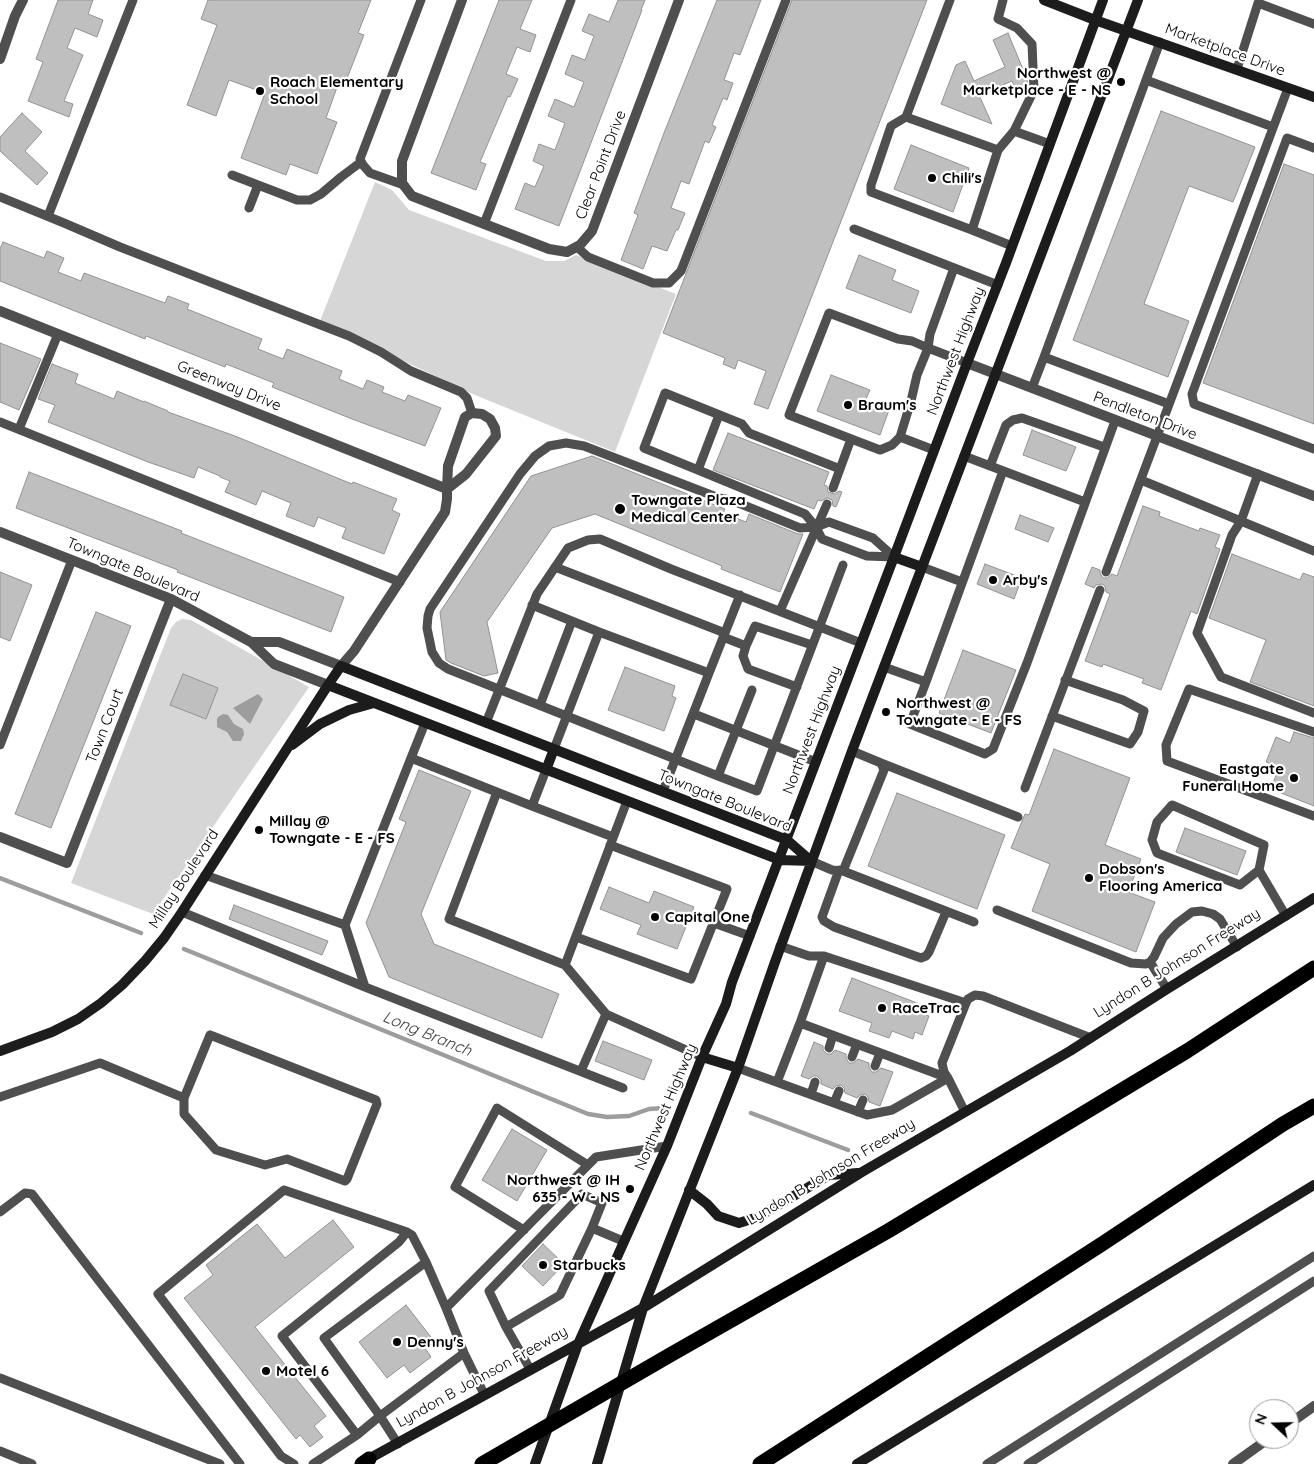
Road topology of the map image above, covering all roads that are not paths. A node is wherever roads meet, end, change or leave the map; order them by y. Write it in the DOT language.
graph roads {
  1 [pos="23,0"];
  2 [pos="133,0"];
  3 [pos="421,0"];
  4 [pos="462,0"];
  5 [pos="571,0"];
  6 [pos="679,0"];
  7 [pos="786,0"];
  8 [pos="950,0"];
  9 [pos="1003,0"];
  10 [pos="1044,0"];
  11 [pos="1103,0"];
  12 [pos="1138,0"];
  13 [pos="1248,0"];
  14 [pos="1258,3"];
  15 [pos="1095,20"];
  16 [pos="1314,24"];
  17 [pos="1126,30"];
  18 [pos="1160,42"];
  19 [pos="0,59"];
  20 [pos="1236,69"];
  21 [pos="1146,80"];
  22 [pos="1288,88"];
  23 [pos="1314,97"];
  24 [pos="906,117"];
  25 [pos="1273,127"];
  26 [pos="1014,131"];
  27 [pos="1050,144"];
  28 [pos="1314,148"];
  29 [pos="998,150"];
  30 [pos="361,162"];
  31 [pos="232,175"];
  32 [pos="258,185"];
  33 [pos="404,185"];
  34 [pos="0,198"];
  35 [pos="249,208"];
  36 [pos="48,216"];
  37 [pos="484,224"];
  38 [pos="854,229"];
  39 [pos="972,230"];
  40 [pos="1012,246"];
  41 [pos="577,247"];
  42 [pos="954,268"];
  43 [pos="998,285"];
  44 [pos="0,311"];
  45 [pos="58,334"];
  46 [pos="928,348"];
  47 [pos="1044,357"];
  48 [pos="967,363"];
  49 [pos="995,374"];
  50 [pos="1032,388"];
  51 [pos="1169,404"];
  52 [pos="472,413"];
  53 [pos="719,415"];
  54 [pos="1115,421"];
  55 [pos="0,422"];
  56 [pos="19,429"];
  57 [pos="900,437"];
  58 [pos="1157,437"];
  59 [pos="851,439"];
  60 [pos="1104,447"];
  61 [pos="1314,449"];
  62 [pos="934,450"];
  63 [pos="964,456"];
  64 [pos="990,466"];
  65 [pos="840,469"];
  66 [pos="698,470"];
  67 [pos="1003,471"];
  68 [pos="1258,474"];
  69 [pos="1141,480"];
  70 [pos="833,488"];
  71 [pos="446,489"];
  72 [pos="1314,496"];
  73 [pos="1086,502"];
  74 [pos="827,504"];
  75 [pos="1241,521"];
  76 [pos="816,527"];
  77 [pos="0,532"];
  78 [pos="1314,551"];
  79 [pos="894,557"];
  80 [pos="72,560"];
  81 [pos="843,564"];
  82 [pos="555,567"];
  83 [pos="922,568"];
  84 [pos="1106,572"];
  85 [pos="400,582"];
  86 [pos="962,582"];
  87 [pos="1100,590"];
  88 [pos="740,595"];
  89 [pos="171,599"];
  90 [pos="532,605"];
  91 [pos="780,611"];
  92 [pos="572,621"];
  93 [pos="819,626"];
  94 [pos="599,632"];
  95 [pos="724,635"];
  96 [pos="251,642"];
  97 [pos="861,643"];
  98 [pos="812,645"];
  99 [pos="746,646"];
  100 [pos="341,666"];
  101 [pos="884,666"];
  102 [pos="710,673"];
  103 [pos="1066,680"];
  104 [pos="926,682"];
  105 [pos="328,685"];
  106 [pos="797,687"];
  107 [pos="499,690"];
  108 [pos="752,690"];
  109 [pos="374,703"];
  110 [pos="540,705"];
  111 [pos="1314,713"];
  112 [pos="694,714"];
  113 [pos="567,716"];
  114 [pos="1052,716"];
  115 [pos="425,722"];
  116 [pos="486,723"];
  117 [pos="736,730"];
  118 [pos="1314,732"];
  119 [pos="0,745"];
  120 [pos="774,746"];
  121 [pos="287,748"];
  122 [pos="554,749"];
  123 [pos="852,752"];
  124 [pos="412,758"];
  125 [pos="676,759"];
  126 [pos="816,762"];
  127 [pos="881,763"];
  128 [pos="546,770"];
  129 [pos="718,776"];
  130 [pos="1025,788"];
  131 [pos="663,791"];
  132 [pos="497,792"];
  133 [pos="627,801"];
  134 [pos="532,806"];
  135 [pos="1314,816"];
  136 [pos="1018,817"];
  137 [pos="0,837"];
  138 [pos="787,840"];
  139 [pos="612,841"];
  140 [pos="780,860"];
  141 [pos="811,861"];
  142 [pos="841,870"];
  143 [pos="1259,870"];
  144 [pos="205,875"];
  145 [pos="1314,898"];
  146 [pos="997,910"];
  147 [pos="182,912"];
  148 [pos="946,912"];
  149 [pos="1286,916"];
  150 [pos="714,922"];
  151 [pos="974,922"];
  152 [pos="345,925"];
  153 [pos="750,936"];
  154 [pos="576,937"];
  155 [pos="780,946"];
  156 [pos="1237,947"];
  157 [pos="1314,955"];
  158 [pos="824,956"];
  159 [pos="1150,962"];
  160 [pos="565,966"];
  161 [pos="1314,968"];
  162 [pos="365,988"];
  163 [pos="1167,989"];
  164 [pos="1276,992"];
  165 [pos="966,1003"];
  166 [pos="606,1014"];
  167 [pos="800,1023"];
  168 [pos="833,1035"];
  169 [pos="1090,1038"];
  170 [pos="857,1044"];
  171 [pos="828,1048"];
  172 [pos="0,1051"];
  173 [pos="880,1053"];
  174 [pos="702,1057"];
  175 [pos="852,1057"];
  176 [pos="875,1066"];
  177 [pos="738,1068"];
  178 [pos="581,1071"];
  179 [pos="948,1078"];
  180 [pos="777,1082"];
  181 [pos="816,1082"];
  182 [pos="623,1088"];
  183 [pos="839,1091"];
  184 [pos="811,1094"];
  185 [pos="0,1097"];
  186 [pos="184,1098"];
  187 [pos="863,1100"];
  188 [pos="834,1103"];
  189 [pos="1312,1108"];
  190 [pos="858,1112"];
  191 [pos="965,1112"];
  192 [pos="666,1146"];
  193 [pos="588,1166"];
  194 [pos="862,1172"];
  195 [pos="1314,1186"];
  196 [pos="567,1187"];
  197 [pos="689,1190"];
  198 [pos="582,1194"];
  199 [pos="0,1212"];
  200 [pos="592,1228"];
  201 [pos="524,1230"];
  202 [pos="407,1232"];
  203 [pos="623,1242"];
  204 [pos="1314,1256"];
  205 [pos="426,1262"];
  206 [pos="1314,1281"];
  207 [pos="446,1308"];
  208 [pos="643,1308"];
  209 [pos="506,1327"];
  210 [pos="578,1344"];
  211 [pos="464,1353"];
  212 [pos="530,1369"];
  213 [pos="0,1378"];
  214 [pos="484,1394"];
  215 [pos="1314,1406"];
  216 [pos="380,1416"];
  217 [pos="1299,1417"];
  218 [pos="356,1435"];
  219 [pos="398,1444"];
  220 [pos="1254,1449"];
  221 [pos="0,1452"];
  222 [pos="364,1462"];
  223 [pos="32,1464"];
  224 [pos="220,1464"];
  225 [pos="240,1464"];
  226 [pos="294,1464"];
  227 [pos="313,1464"];
  228 [pos="482,1464"];
  229 [pos="535,1464"];
  230 [pos="598,1464"];
  231 [pos="760,1464"];
  232 [pos="857,1464"];
  233 [pos="987,1464"];
  234 [pos="1028,1464"];
  235 [pos="1234,1464"];
  1 -- 19 [label="street"];
  2 -- 36 [label="lane"];
  3 -- 30 [label="lane"];
  4 -- 33 [label="street"];
  5 -- 37 [label="lane"];
  6 -- 41 [label="street, Clear Point Drive"];
  7 -- 41 [label="lane"];
  8 -- 24 [label="lane"];
  9 -- 26 [label="lane"];
  10 -- 15 [label="main road, Marketplace Drive"];
  11 -- 15 [label="main road, Northwest Highway"];
  12 -- 17 [label="main road"];
  13 -- 14 [label="lane"];
  14 -- 16 [label="lane"];
  14 -- 20 [label="lane"];
  15 -- 17 [label="main road, Marketplace Drive"];
  15 -- 27 [label="main road, Northwest Highway"];
  17 -- 18 [label="main road, Marketplace Drive"];
  17 -- 49 [label="main road"];
  18 -- 20 [label="main road, Marketplace Drive"];
  18 -- 21 [label="lane"];
  20 -- 22 [label="main road, Marketplace Drive"];
  21 -- 25 [label="lane"];
  21 -- 47 [label="lane"];
  22 -- 23 [label="main road, Marketplace Drive"];
  22 -- 25 [label="lane"];
  24 -- 29 [label="lane"];
  24 -- 39 [label="lane"];
  25 -- 51 [label="lane"];
  26 -- 27 [label="lane"];
  26 -- 29 [label="lane"];
  27 -- 40 [label="main road, Northwest Highway"];
  28 -- 61 [label="lane"];
  29 -- 39 [label="lane"];
  30 -- 32 [label="lane"];
  30 -- 33 [label="lane"];
  31 -- 32 [label="lane"];
  32 -- 35 [label="lane"];
  33 -- 37 [label="street"];
  34 -- 36 [label="lane"];
  36 -- 52 [label="lane"];
  37 -- 41 [label="street"];
  38 -- 42 [label="lane"];
  39 -- 40 [label="lane"];
  40 -- 43 [label="main road, Northwest Highway"];
  42 -- 43 [label="lane"];
  42 -- 46 [label="lane"];
  43 -- 48 [label="main road, Northwest Highway"];
  44 -- 45 [label="street, Greenway Drive"];
  45 -- 56 [label="lane"];
  45 -- 71 [label="street, Greenway Drive"];
  46 -- 48 [label="lane"];
  46 -- 57 [label="lane"];
  46 -- 59 [label="lane"];
  47 -- 50 [label="lane"];
  47 -- 51 [label="lane"];
  48 -- 49 [label="street, Pendleton Drive"];
  48 -- 62 [label="main road, Northwest Highway"];
  49 -- 50 [label="street, Pendleton Drive"];
  49 -- 63 [label="main road"];
  50 -- 54 [label="street, Pendleton Drive"];
  51 -- 58 [label="lane"];
  52 -- 71 [label="street"];
  52 -- 71 [label="street"];
  53 -- 65 [label="lane"];
  53 -- 66 [label="lane"];
  53 -- 66 [label="lane"];
  54 -- 58 [label="street, Pendleton Drive"];
  54 -- 60 [label="lane"];
  55 -- 56 [label="lane"];
  56 -- 85 [label="lane"];
  57 -- 59 [label="lane"];
  57 -- 62 [label="lane"];
  58 -- 68 [label="street, Pendleton Drive"];
  58 -- 69 [label="lane"];
  59 -- 65 [label="lane"];
  60 -- 64 [label="lane"];
  60 -- 73 [label="lane"];
  62 -- 79 [label="main road, Northwest Highway"];
  63 -- 64 [label="lane"];
  63 -- 83 [label="main road"];
  64 -- 67 [label="lane"];
  65 -- 70 [label="lane"];
  66 -- 76 [label="lane"];
  67 -- 73 [label="lane"];
  67 -- 86 [label="lane"];
  68 -- 72 [label="street, Pendleton Drive"];
  68 -- 75 [label="lane"];
  69 -- 75 [label="lane"];
  69 -- 84 [label="lane"];
  71 -- 85 [label="street"];
  73 -- 104 [label="lane"];
  74 -- 76 [label="lane"];
  75 -- 78 [label="lane"];
  75 -- 111 [label="lane"];
  76 -- 79 [label="lane"];
  76 -- 79 [label="lane"];
  76 -- 91 [label="lane"];
  76 -- 107 [label="lane"];
  77 -- 80 [label="street, Towngate Boulevard"];
  79 -- 83 [label="main road"];
  79 -- 97 [label="main road, Northwest Highway"];
  80 -- 89 [label="street, Towngate Boulevard"];
  80 -- 119 [label="lane"];
  81 -- 93 [label="lane"];
  82 -- 88 [label="lane"];
  82 -- 90 [label="lane"];
  82 -- 95 [label="lane"];
  83 -- 86 [label="lane"];
  83 -- 101 [label="main road"];
  85 -- 100 [label="street"];
  86 -- 104 [label="lane"];
  87 -- 103 [label="lane"];
  88 -- 91 [label="lane"];
  88 -- 95 [label="lane"];
  89 -- 96 [label="street, Towngate Boulevard"];
  89 -- 137 [label="street, Town Court"];
  90 -- 92 [label="lane"];
  90 -- 107 [label="lane"];
  91 -- 93 [label="lane"];
  92 -- 94 [label="lane"];
  92 -- 110 [label="lane"];
  93 -- 97 [label="lane"];
  93 -- 98 [label="lane"];
  94 -- 102 [label="lane"];
  94 -- 113 [label="lane"];
  95 -- 99 [label="lane"];
  95 -- 102 [label="lane"];
  96 -- 100 [label="street, Towngate Boulevard"];
  96 -- 105 [label="street, Towngate Boulevard"];
  97 -- 126 [label="main road, Northwest Highway"];
  98 -- 99 [label="lane"];
  98 -- 106 [label="lane"];
  99 -- 106 [label="lane"];
  100 -- 105 [label="main road, Millay Boulevard"];
  100 -- 116 [label="main road, Towngate Boulevard"];
  101 -- 104 [label="lane"];
  101 -- 123 [label="main road"];
  102 -- 112 [label="lane"];
  103 -- 114 [label="lane"];
  103 -- 114 [label="lane"];
  105 -- 109 [label="main road, Towngate Boulevard"];
  105 -- 121 [label="main road, Millay Boulevard"];
  106 -- 120 [label="lane"];
  107 -- 110 [label="lane"];
  107 -- 116 [label="lane"];
  108 -- 117 [label="lane"];
  109 -- 115 [label="main road, Towngate Boulevard"];
  109 -- 121 [label="main road"];
  110 -- 113 [label="lane"];
  112 -- 117 [label="lane"];
  112 -- 125 [label="lane"];
  113 -- 122 [label="lane"];
  113 -- 125 [label="lane"];
  114 -- 130 [label="lane"];
  115 -- 124 [label="lane"];
  115 -- 128 [label="main road, Towngate Boulevard"];
  116 -- 122 [label="main road, Towngate Boulevard"];
  117 -- 120 [label="lane"];
  117 -- 129 [label="lane"];
  118 -- 135 [label="lane"];
  120 -- 126 [label="lane"];
  120 -- 129 [label="lane"];
  121 -- 144 [label="main road, Millay Boulevard"];
  122 -- 128 [label="main road"];
  122 -- 131 [label="main road, Towngate Boulevard"];
  123 -- 127 [label="lane"];
  123 -- 141 [label="main road"];
  124 -- 132 [label="lane"];
  124 -- 152 [label="lane"];
  125 -- 129 [label="lane"];
  125 -- 131 [label="lane"];
  126 -- 138 [label="main road, Northwest Highway"];
  127 -- 136 [label="lane"];
  127 -- 142 [label="lane"];
  128 -- 133 [label="main road, Towngate Boulevard"];
  128 -- 134 [label="lane"];
  131 -- 138 [label="main road, Towngate Boulevard"];
  132 -- 134 [label="lane"];
  132 -- 160 [label="lane"];
  133 -- 139 [label="lane"];
  133 -- 140 [label="main road, Towngate Boulevard"];
  134 -- 139 [label="lane"];
  138 -- 140 [label="main road, Northwest Highway"];
  138 -- 141 [label="main road, Towngate Boulevard"];
  139 -- 150 [label="lane"];
  139 -- 154 [label="lane"];
  140 -- 141 [label="main road, Towngate Boulevard"];
  140 -- 153 [label="main road, Northwest Highway"];
  141 -- 142 [label="lane"];
  141 -- 155 [label="main road"];
  142 -- 148 [label="lane"];
  142 -- 148 [label="lane"];
  143 -- 143 [label="lane"];
  143 -- 149 [label="lane"];
  144 -- 147 [label="main road, Millay Boulevard"];
  144 -- 152 [label="lane"];
  145 -- 149 [label="main road, Lyndon B Johnson Freeway"];
  146 -- 159 [label="lane"];
  147 -- 162 [label="lane"];
  147 -- 172 [label="main road, Millay Boulevard"];
  148 -- 151 [label="lane"];
  149 -- 156 [label="main road, Lyndon B Johnson Freeway"];
  150 -- 153 [label="lane"];
  150 -- 154 [label="lane"];
  152 -- 162 [label="lane"];
  153 -- 174 [label="main road, Northwest Highway"];
  154 -- 160 [label="lane"];
  155 -- 158 [label="lane"];
  155 -- 177 [label="main road"];
  156 -- 159 [label="lane"];
  156 -- 163 [label="main road, Lyndon B Johnson Freeway"];
  157 -- 164 [label="highway"];
  158 -- 165 [label="lane"];
  158 -- 167 [label="lane"];
  159 -- 163 [label="lane"];
  160 -- 166 [label="lane"];
  161 -- 164 [label="highway"];
  162 -- 178 [label="lane"];
  163 -- 169 [label="main road, Lyndon B Johnson Freeway"];
  164 -- 228 [label="highway"];
  165 -- 169 [label="lane"];
  165 -- 179 [label="lane"];
  166 -- 174 [label="lane"];
  166 -- 178 [label="lane"];
  167 -- 168 [label="lane"];
  167 -- 180 [label="lane"];
  168 -- 170 [label="lane"];
  168 -- 171 [label="lane"];
  169 -- 191 [label="main road, Lyndon B Johnson Freeway"];
  170 -- 173 [label="lane"];
  170 -- 175 [label="lane"];
  173 -- 176 [label="lane"];
  173 -- 179 [label="lane"];
  174 -- 177 [label="main road"];
  174 -- 192 [label="main road, Northwest Highway"];
  177 -- 180 [label="lane"];
  177 -- 197 [label="main road"];
  178 -- 182 [label="lane"];
  179 -- 190 [label="lane"];
  179 -- 191 [label="lane"];
  180 -- 184 [label="lane"];
  181 -- 184 [label="lane"];
  183 -- 188 [label="lane"];
  184 -- 188 [label="lane"];
  185 -- 186 [label="lane"];
  186 -- 186 [label="lane"];
  187 -- 190 [label="lane"];
  188 -- 190 [label="lane"];
  189 -- 231 [label="highway"];
  191 -- 194 [label="main road, Lyndon B Johnson Freeway"];
  192 -- 193 [label="lane"];
  192 -- 203 [label="main road, Northwest Highway"];
  193 -- 196 [label="lane"];
  193 -- 201 [label="lane"];
  194 -- 197 [label="main road"];
  194 -- 208 [label="main road, Lyndon B Johnson Freeway"];
  195 -- 232 [label="main road"];
  196 -- 198 [label="lane"];
  196 -- 201 [label="lane"];
  197 -- 208 [label="main road"];
  198 -- 200 [label="lane"];
  198 -- 209 [label="lane"];
  199 -- 225 [label="lane"];
  200 -- 203 [label="lane"];
  200 -- 209 [label="lane"];
  201 -- 207 [label="lane"];
  202 -- 205 [label="lane"];
  202 -- 218 [label="lane"];
  202 -- 226 [label="lane"];
  203 -- 210 [label="main road, Northwest Highway"];
  204 -- 233 [label="lane"];
  205 -- 207 [label="lane"];
  205 -- 216 [label="lane"];
  206 -- 234 [label="lane"];
  207 -- 211 [label="lane"];
  208 -- 210 [label="main road, Lyndon B Johnson Freeway"];
  208 -- 230 [label="main road"];
  209 -- 212 [label="lane"];
  210 -- 212 [label="main road, Lyndon B Johnson Freeway"];
  210 -- 229 [label="main road, Northwest Highway"];
  211 -- 214 [label="lane"];
  211 -- 216 [label="lane"];
  212 -- 214 [label="main road, Lyndon B Johnson Freeway"];
  213 -- 224 [label="lane"];
  214 -- 219 [label="main road, Lyndon B Johnson Freeway"];
  215 -- 217 [label="street"];
  216 -- 218 [label="lane"];
  216 -- 219 [label="lane"];
  218 -- 227 [label="lane"];
  219 -- 222 [label="main road, Lyndon B Johnson Freeway"];
  220 -- 235 [label="street"];
  221 -- 223 [label="lane"];
}
